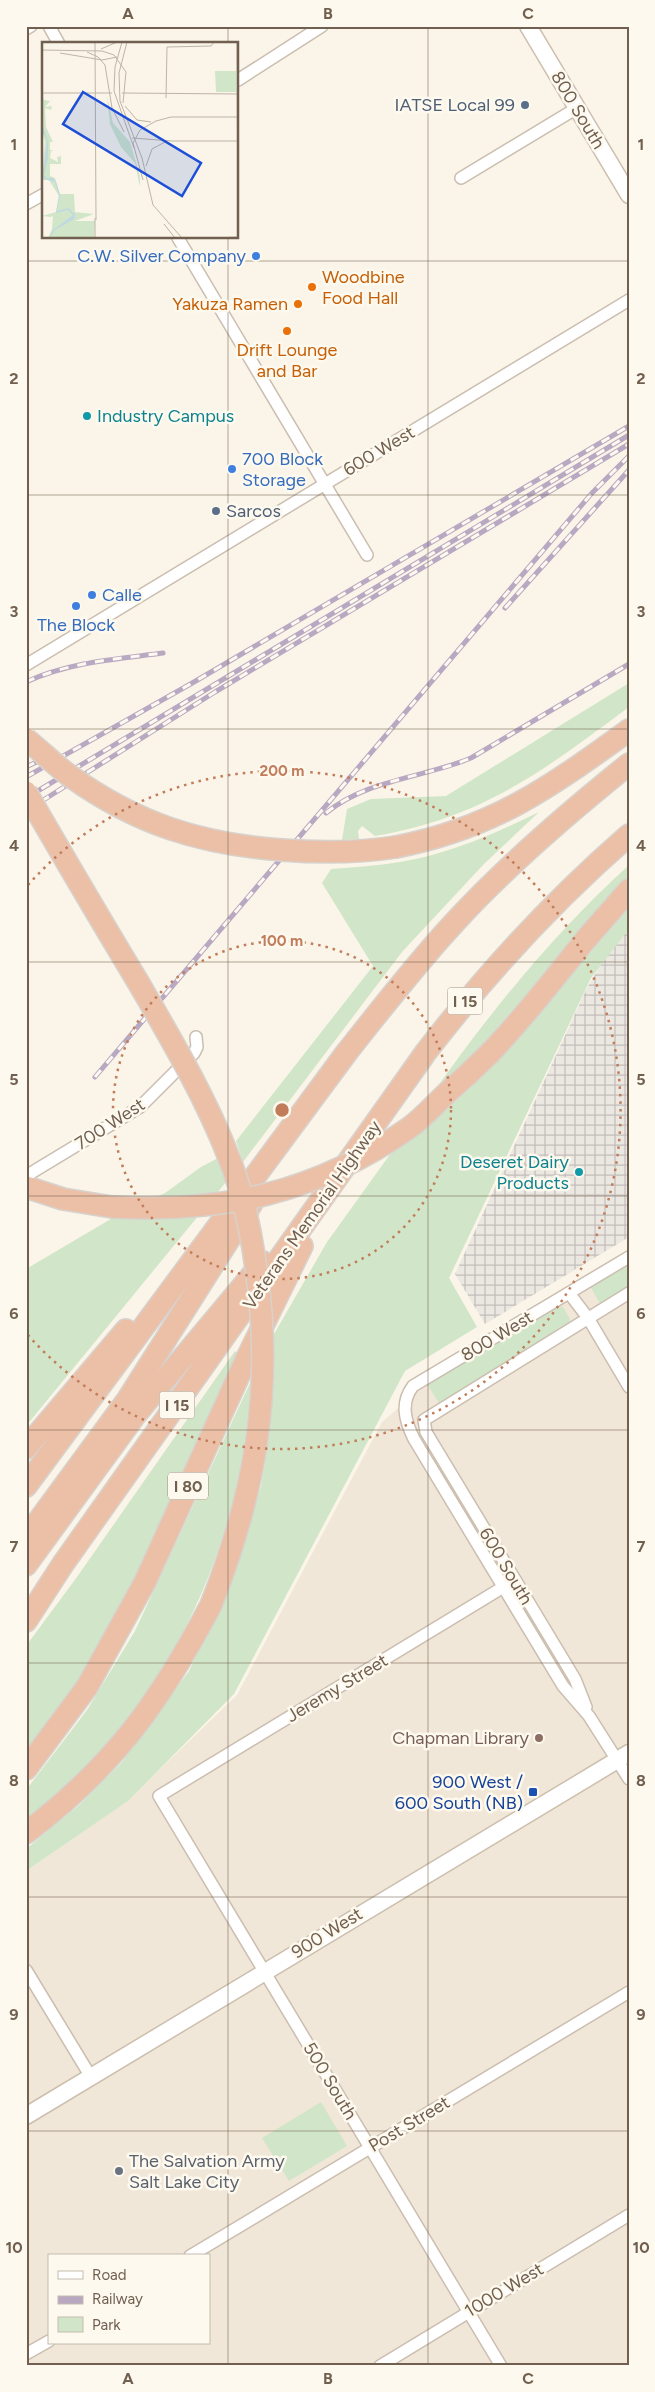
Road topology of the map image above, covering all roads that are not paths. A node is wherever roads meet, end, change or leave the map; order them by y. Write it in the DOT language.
graph roads {
  1 [pos="30,26"];
  2 [pos="49,26"];
  3 [pos="322,26"];
  4 [pos="528,26"];
  5 [pos="26,29"];
  6 [pos="58,42"];
  7 [pos="239,79"];
  8 [pos="577,108"];
  9 [pos="461,178"];
  10 [pos="629,194"];
  11 [pos="42,195"];
  12 [pos="26,204"];
  13 [pos="179,239"];
  14 [pos="629,300"];
  15 [pos="325,484"];
  16 [pos="367,555"];
  17 [pos="26,665"];
  18 [pos="629,730"];
  19 [pos="26,739"];
  20 [pos="629,764"];
  21 [pos="26,792"];
  22 [pos="629,835"];
  23 [pos="629,890"];
  24 [pos="196,1037"];
  25 [pos="347,1052"];
  26 [pos="372,1130"];
  27 [pos="26,1176"];
  28 [pos="256,1177"];
  29 [pos="26,1187"];
  30 [pos="330,1190"];
  31 [pos="629,1257"];
  32 [pos="569,1293"];
  33 [pos="629,1293"];
  34 [pos="588,1318"];
  35 [pos="629,1387"];
  36 [pos="426,1417"];
  37 [pos="414,1439"];
  38 [pos="26,1448"];
  39 [pos="26,1486"];
  40 [pos="26,1538"];
  41 [pos="26,1565"];
  42 [pos="515,1580"];
  43 [pos="503,1587"];
  44 [pos="26,1621"];
  45 [pos="589,1716"];
  46 [pos="623,1757"];
  47 [pos="26,1769"];
  48 [pos="629,1779"];
  49 [pos="159,1796"];
  50 [pos="26,1833"];
  51 [pos="26,1970"];
  52 [pos="265,1972"];
  53 [pos="629,1992"];
  54 [pos="91,2077"];
  55 [pos="26,2116"];
  56 [pos="370,2147"];
  57 [pos="629,2215"];
  58 [pos="193,2254"];
  59 [pos="469,2312"];
  60 [pos="48,2342"];
  61 [pos="26,2354"];
  62 [pos="380,2366"];
  63 [pos="501,2366"];
  1 -- 5 [label="street"];
  2 -- 6 [label="street"];
  3 -- 7 [label="street"];
  4 -- 8 [label="main road, 800 South"];
  8 -- 9 [label="street"];
  8 -- 10 [label="main road, 800 South"];
  11 -- 12 [label="street"];
  13 -- 15 [label="street"];
  14 -- 15 [label="street, 600 West"];
  15 -- 16 [label="street"];
  15 -- 17 [label="street, 600 West"];
  18 -- 19 [label="highway, bridge"];
  20 -- 25 [label="highway"];
  21 -- 50 [label="highway, bridge"];
  22 -- 26 [label="highway, Veterans Memorial Highway / I 15"];
  23 -- 29 [label="highway, bridge"];
  24 -- 27 [label="street, 700 West"];
  25 -- 28 [label="highway"];
  25 -- 40 [label="highway"];
  26 -- 30 [label="highway, Veterans Memorial Highway / I 15"];
  26 -- 41 [label="highway"];
  28 -- 38 [label="highway"];
  28 -- 39 [label="highway"];
  30 -- 44 [label="highway, Veterans Memorial Highway / I 15"];
  30 -- 47 [label="highway, I 80"];
  31 -- 32 [label="street, 800 West"];
  32 -- 34 [label="street"];
  32 -- 37 [label="street, 800 West"];
  33 -- 34 [label="street, 800 West"];
  34 -- 35 [label="street"];
  34 -- 36 [label="street, 800 West"];
  36 -- 42 [label="street, 600 South"];
  37 -- 43 [label="street, 600 South"];
  42 -- 43 [label="street, Jeremy Street"];
  42 -- 45 [label="street, 600 South"];
  43 -- 45 [label="street, 600 South"];
  43 -- 49 [label="street, Jeremy Street"];
  45 -- 46 [label="street, 600 South"];
  46 -- 48 [label="street, 600 South"];
  46 -- 52 [label="main road, 900 West"];
  49 -- 52 [label="street, 500 South"];
  51 -- 54 [label="street"];
  52 -- 54 [label="main road, 900 West"];
  52 -- 56 [label="street, 500 South"];
  53 -- 56 [label="street, Post Street"];
  54 -- 55 [label="main road, 900 West"];
  56 -- 58 [label="street, Post Street"];
  56 -- 59 [label="street, 500 South"];
  57 -- 59 [label="street, 1000 West"];
  59 -- 62 [label="street, 1000 West"];
  59 -- 63 [label="street, 500 South"];
  60 -- 61 [label="street"];
}
